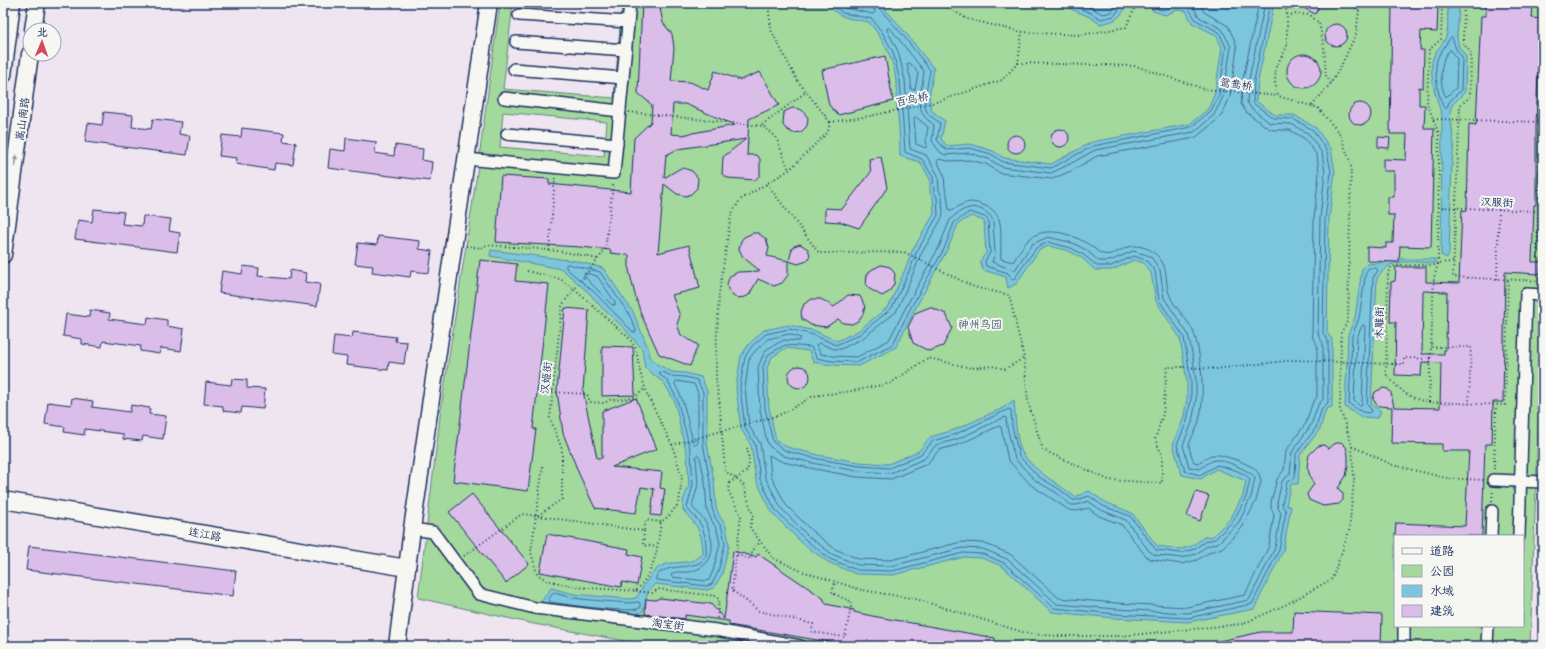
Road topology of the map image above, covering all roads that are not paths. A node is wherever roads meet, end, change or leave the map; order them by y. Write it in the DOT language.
graph roads {
  1 [pos="12,3"];
  2 [pos="37,3"];
  3 [pos="489,3"];
  4 [pos="630,3"];
  5 [pos="519,15"];
  6 [pos="35,22"];
  7 [pos="628,22"];
  8 [pos="516,42"];
  9 [pos="626,50"];
  10 [pos="29,62"];
  11 [pos="514,69"];
  12 [pos="3,75"];
  13 [pos="623,78"];
  14 [pos="504,98"];
  15 [pos="620,111"];
  16 [pos="507,134"];
  17 [pos="617,144"];
  18 [pos="466,159"];
  19 [pos="3,255"];
  20 [pos="1543,295"];
  21 [pos="1493,480"];
  22 [pos="1520,481"];
  23 [pos="1543,482"];
  24 [pos="3,500"];
  25 [pos="1492,511"];
  26 [pos="412,530"];
  27 [pos="1491,535"];
  28 [pos="1519,535"];
  29 [pos="407,568"];
  30 [pos="1404,627"];
  31 [pos="1488,627"];
  32 [pos="397,646"];
  33 [pos="800,646"];
  34 [pos="1404,646"];
  35 [pos="1487,646"];
  1 -- 12 [label="street"];
  2 -- 6 [label="street"];
  3 -- 18 [label="street"];
  4 -- 7 [label="street"];
  5 -- 7 [label="street"];
  7 -- 9 [label="street"];
  8 -- 9 [label="street"];
  9 -- 13 [label="street"];
  19 -- 10 [label="street, 嵩山南路, one-way"];
  11 -- 13 [label="street"];
  13 -- 15 [label="street"];
  14 -- 15 [label="street"];
  15 -- 17 [label="street"];
  16 -- 17 [label="street"];
  17 -- 18 [label="street"];
  18 -- 26 [label="street"];
  20 -- 22 [label="street"];
  21 -- 22 [label="street"];
  22 -- 23 [label="street"];
  22 -- 28 [label="street"];
  24 -- 29 [label="street, 连江路"];
  25 -- 27 [label="street"];
  26 -- 29 [label="street"];
  26 -- 33 [label="street, 淘宝街"];
  29 -- 32 [label="street"];
  30 -- 34 [label="street"];
  31 -- 35 [label="street"];
}
